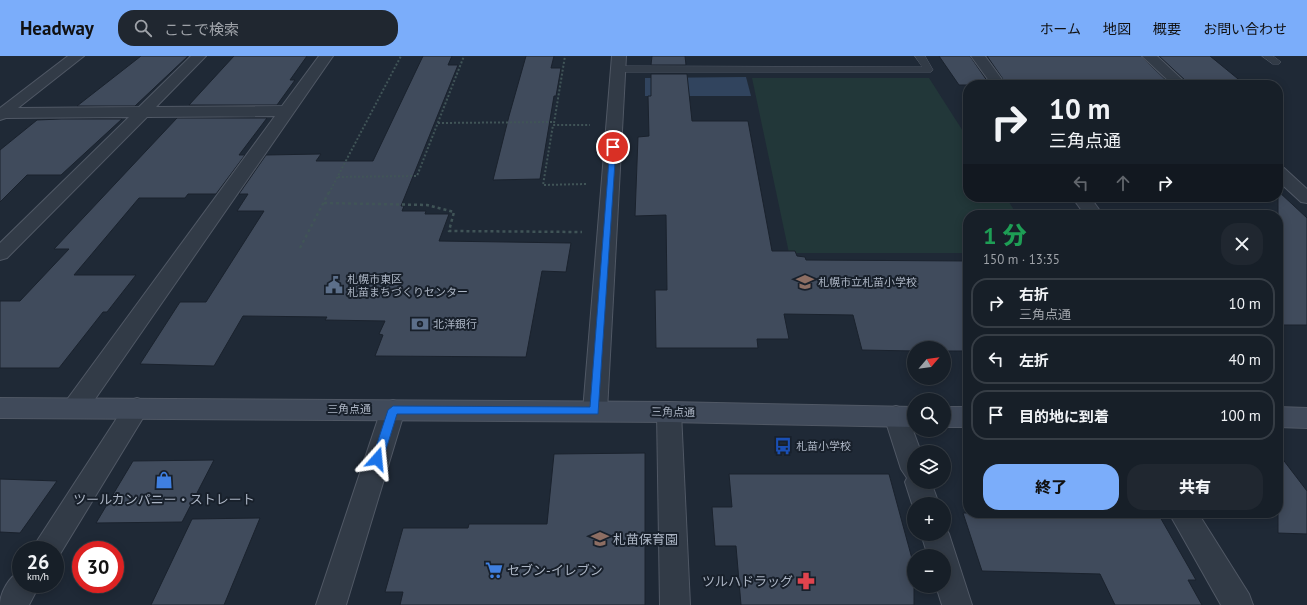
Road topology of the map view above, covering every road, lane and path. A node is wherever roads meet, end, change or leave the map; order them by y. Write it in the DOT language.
graph roads {
  1 [pos="77,56"];
  2 [pos="199,56"];
  3 [pos="326,56"];
  4 [pos="401,56"];
  5 [pos="464,56"];
  6 [pos="565,56"];
  7 [pos="920,56"];
  8 [pos="978,56"];
  9 [pos="1149,56"];
  10 [pos="1268,56"];
  11 [pos="1276,62"];
  12 [pos="619,63"];
  13 [pos="995,80"];
  14 [pos="1175,80"];
  15 [pos="287,111"];
  16 [pos="143,112"];
  17 [pos="1,113"];
  18 [pos="438,123"];
  19 [pos="554,124"];
  20 [pos="591,125"];
  21 [pos="1283,176"];
  22 [pos="338,177"];
  23 [pos="593,184"];
  24 [pos="1307,198"];
  25 [pos="324,203"];
  26 [pos="588,232"];
  27 [pos="300,248"];
  28 [pos="0,254"];
  29 [pos="0,408"];
  30 [pos="76,408"];
  31 [pos="137,408"];
  32 [pos="393,410"];
  33 [pos="595,411"];
  34 [pos="669,412"];
  35 [pos="905,417"];
  36 [pos="951,417"];
  37 [pos="963,417"];
  38 [pos="1283,417"];
  39 [pos="1307,418"];
  40 [pos="910,445"];
  41 [pos="1187,518"];
  42 [pos="53,541"];
  43 [pos="951,586"];
  44 [pos="19,593"];
  45 [pos="12,605"];
  46 [pos="331,605"];
  47 [pos="675,605"];
  48 [pos="957,605"];
  49 [pos="1238,605"];
  1 -- 17 [label="street"];
  2 -- 16 [label="street"];
  3 -- 15 [label="street"];
  4 -- 22 [label="path"];
  5 -- 18 [label="path"];
  6 -- 19 [label="path"];
  7 -- 12 [label="lane"];
  8 -- 13 [label="street"];
  9 -- 14 [label="street"];
  10 -- 11 [label="lane"];
  12 -- 33 [label="street"];
  15 -- 16 [label="street"];
  15 -- 30 [label="street"];
  16 -- 17 [label="street"];
  16 -- 28 [label="street"];
  18 -- 19 [label="path"];
  18 -- 22 [label="path"];
  19 -- 20 [label="path"];
  19 -- 23 [label="path"];
  21 -- 24 [label="street"];
  22 -- 25 [label="path"];
  25 -- 26 [label="path"];
  25 -- 27 [label="path"];
  29 -- 30 [label="street, 三角点通"];
  30 -- 31 [label="street, 三角点通"];
  31 -- 32 [label="street, 三角点通"];
  31 -- 42 [label="street"];
  32 -- 33 [label="street, 三角点通"];
  32 -- 46 [label="street"];
  33 -- 34 [label="street, 三角点通"];
  34 -- 35 [label="street, 三角点通"];
  34 -- 47 [label="street"];
  35 -- 40 [label="street"];
  36 -- 37 [label="street"];
  38 -- 39 [label="street"];
  41 -- 49 [label="street"];
  43 -- 48 [label="street"];
  44 -- 45 [label="street"];
}
